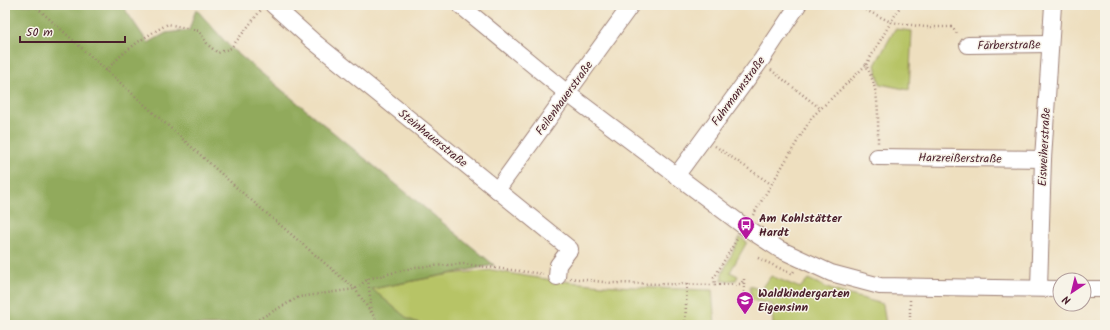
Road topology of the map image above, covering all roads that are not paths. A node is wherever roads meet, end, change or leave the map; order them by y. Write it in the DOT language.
graph roads {
  1 [pos="273,5"];
  2 [pos="460,5"];
  3 [pos="631,5"];
  4 [pos="798,5"];
  5 [pos="1053,5"];
  6 [pos="1050,44"];
  7 [pos="968,45"];
  8 [pos="567,93"];
  9 [pos="877,157"];
  10 [pos="1043,159"];
  11 [pos="676,176"];
  12 [pos="497,190"];
  13 [pos="557,276"];
  14 [pos="1039,288"];
  15 [pos="1052,289"];
  16 [pos="1092,289"];
  17 [pos="1105,289"];
  1 -- 12 [label="street, Steinhauerstraße"];
  2 -- 8 [label="street"];
  3 -- 8 [label="street, Feilenhauerstraße"];
  4 -- 11 [label="street, Fuhrmannstraße"];
  5 -- 6 [label="street, Eisweiherstraße"];
  6 -- 7 [label="street, Färberstraße"];
  6 -- 10 [label="street, Eisweiherstraße"];
  8 -- 11 [label="street"];
  8 -- 12 [label="street, Feilenhauerstraße"];
  9 -- 10 [label="street, Harzreißerstraße"];
  10 -- 14 [label="street, Eisweiherstraße"];
  11 -- 14 [label="street"];
  12 -- 13 [label="street, Steinhauerstraße"];
  14 -- 15 [label="street"];
  16 -- 17 [label="street"];
}
